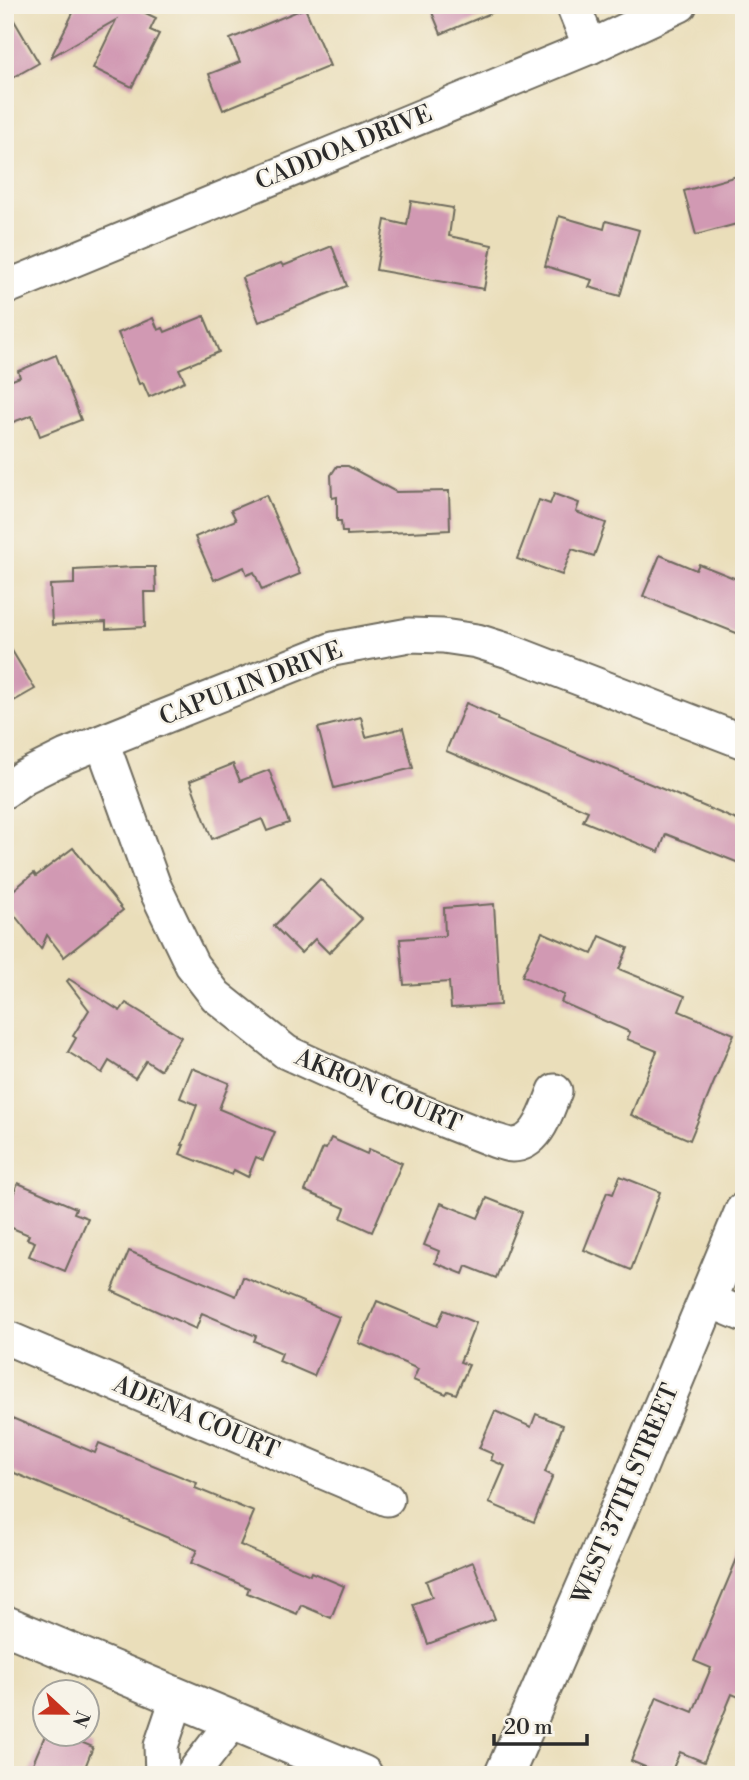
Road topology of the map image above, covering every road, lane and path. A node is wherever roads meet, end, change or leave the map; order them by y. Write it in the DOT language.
graph roads {
  1 [pos="573,5"];
  2 [pos="680,5"];
  3 [pos="590,47"];
  4 [pos="5,288"];
  5 [pos="744,741"];
  6 [pos="102,742"];
  7 [pos="5,790"];
  8 [pos="555,1091"];
  9 [pos="744,1212"];
  10 [pos="708,1300"];
  11 [pos="744,1315"];
  12 [pos="5,1336"];
  13 [pos="387,1499"];
  14 [pos="5,1625"];
  15 [pos="178,1696"];
  16 [pos="234,1720"];
  17 [pos="162,1775"];
  18 [pos="192,1775"];
  19 [pos="363,1775"];
  20 [pos="504,1775"];
  1 -- 3 [label="street"];
  2 -- 3 [label="street, CADDOA DRIVE"];
  3 -- 4 [label="street, CADDOA DRIVE"];
  5 -- 6 [label="street, CAPULIN DRIVE"];
  6 -- 7 [label="street, CAPULIN DRIVE"];
  6 -- 8 [label="street, AKRON COURT"];
  9 -- 10 [label="street, WEST 37TH STREET"];
  10 -- 11 [label="street"];
  10 -- 20 [label="street, WEST 37TH STREET"];
  12 -- 13 [label="street, ADENA COURT"];
  14 -- 15 [label="street"];
  15 -- 16 [label="street"];
  15 -- 17 [label="street"];
  16 -- 18 [label="street"];
  16 -- 19 [label="street"];
}
